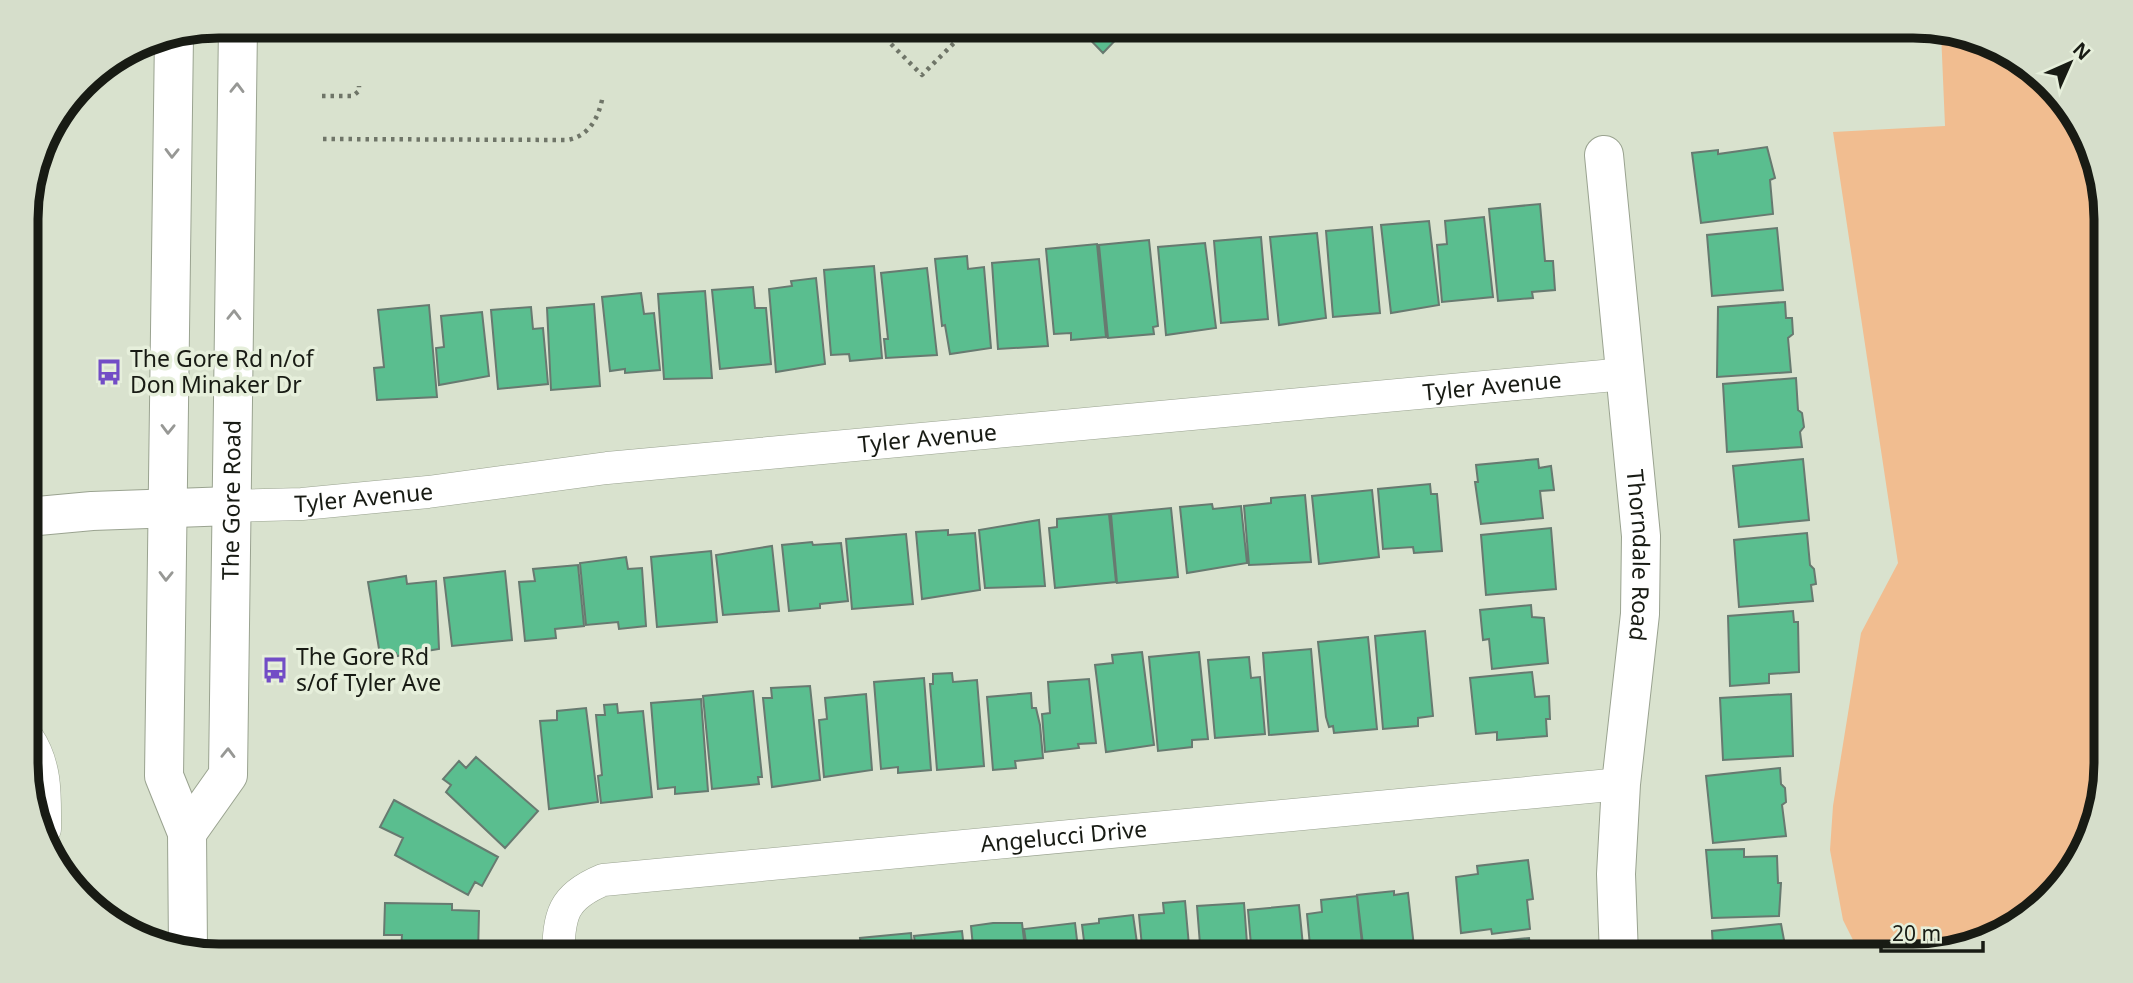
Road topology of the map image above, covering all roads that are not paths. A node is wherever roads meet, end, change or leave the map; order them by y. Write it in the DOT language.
graph roads {
  1 [pos="238,38"];
  2 [pos="174,45"];
  3 [pos="1604,155"];
  4 [pos="1625,374"];
  5 [pos="231,506"];
  6 [pos="167,508"];
  7 [pos="38,516"];
  8 [pos="38,753"];
  9 [pos="1621,784"];
  10 [pos="45,810"];
  11 [pos="187,833"];
  12 [pos="188,942"];
  13 [pos="558,944"];
  14 [pos="1619,944"];
  5 -- 1 [label="main road, The Gore Road, one-way"];
  2 -- 6 [label="main road, one-way"];
  3 -- 4 [label="main road, Thorndale Road"];
  4 -- 5 [label="street, Tyler Avenue"];
  4 -- 9 [label="main road, Thorndale Road"];
  5 -- 6 [label="main road"];
  11 -- 5 [label="main road, The Gore Road, one-way"];
  6 -- 7 [label="main road"];
  6 -- 11 [label="main road, one-way"];
  8 -- 10 [label="street"];
  9 -- 13 [label="street, Angelucci Drive"];
  9 -- 14 [label="main road, Thorndale Road"];
  11 -- 12 [label="main road"];
}
